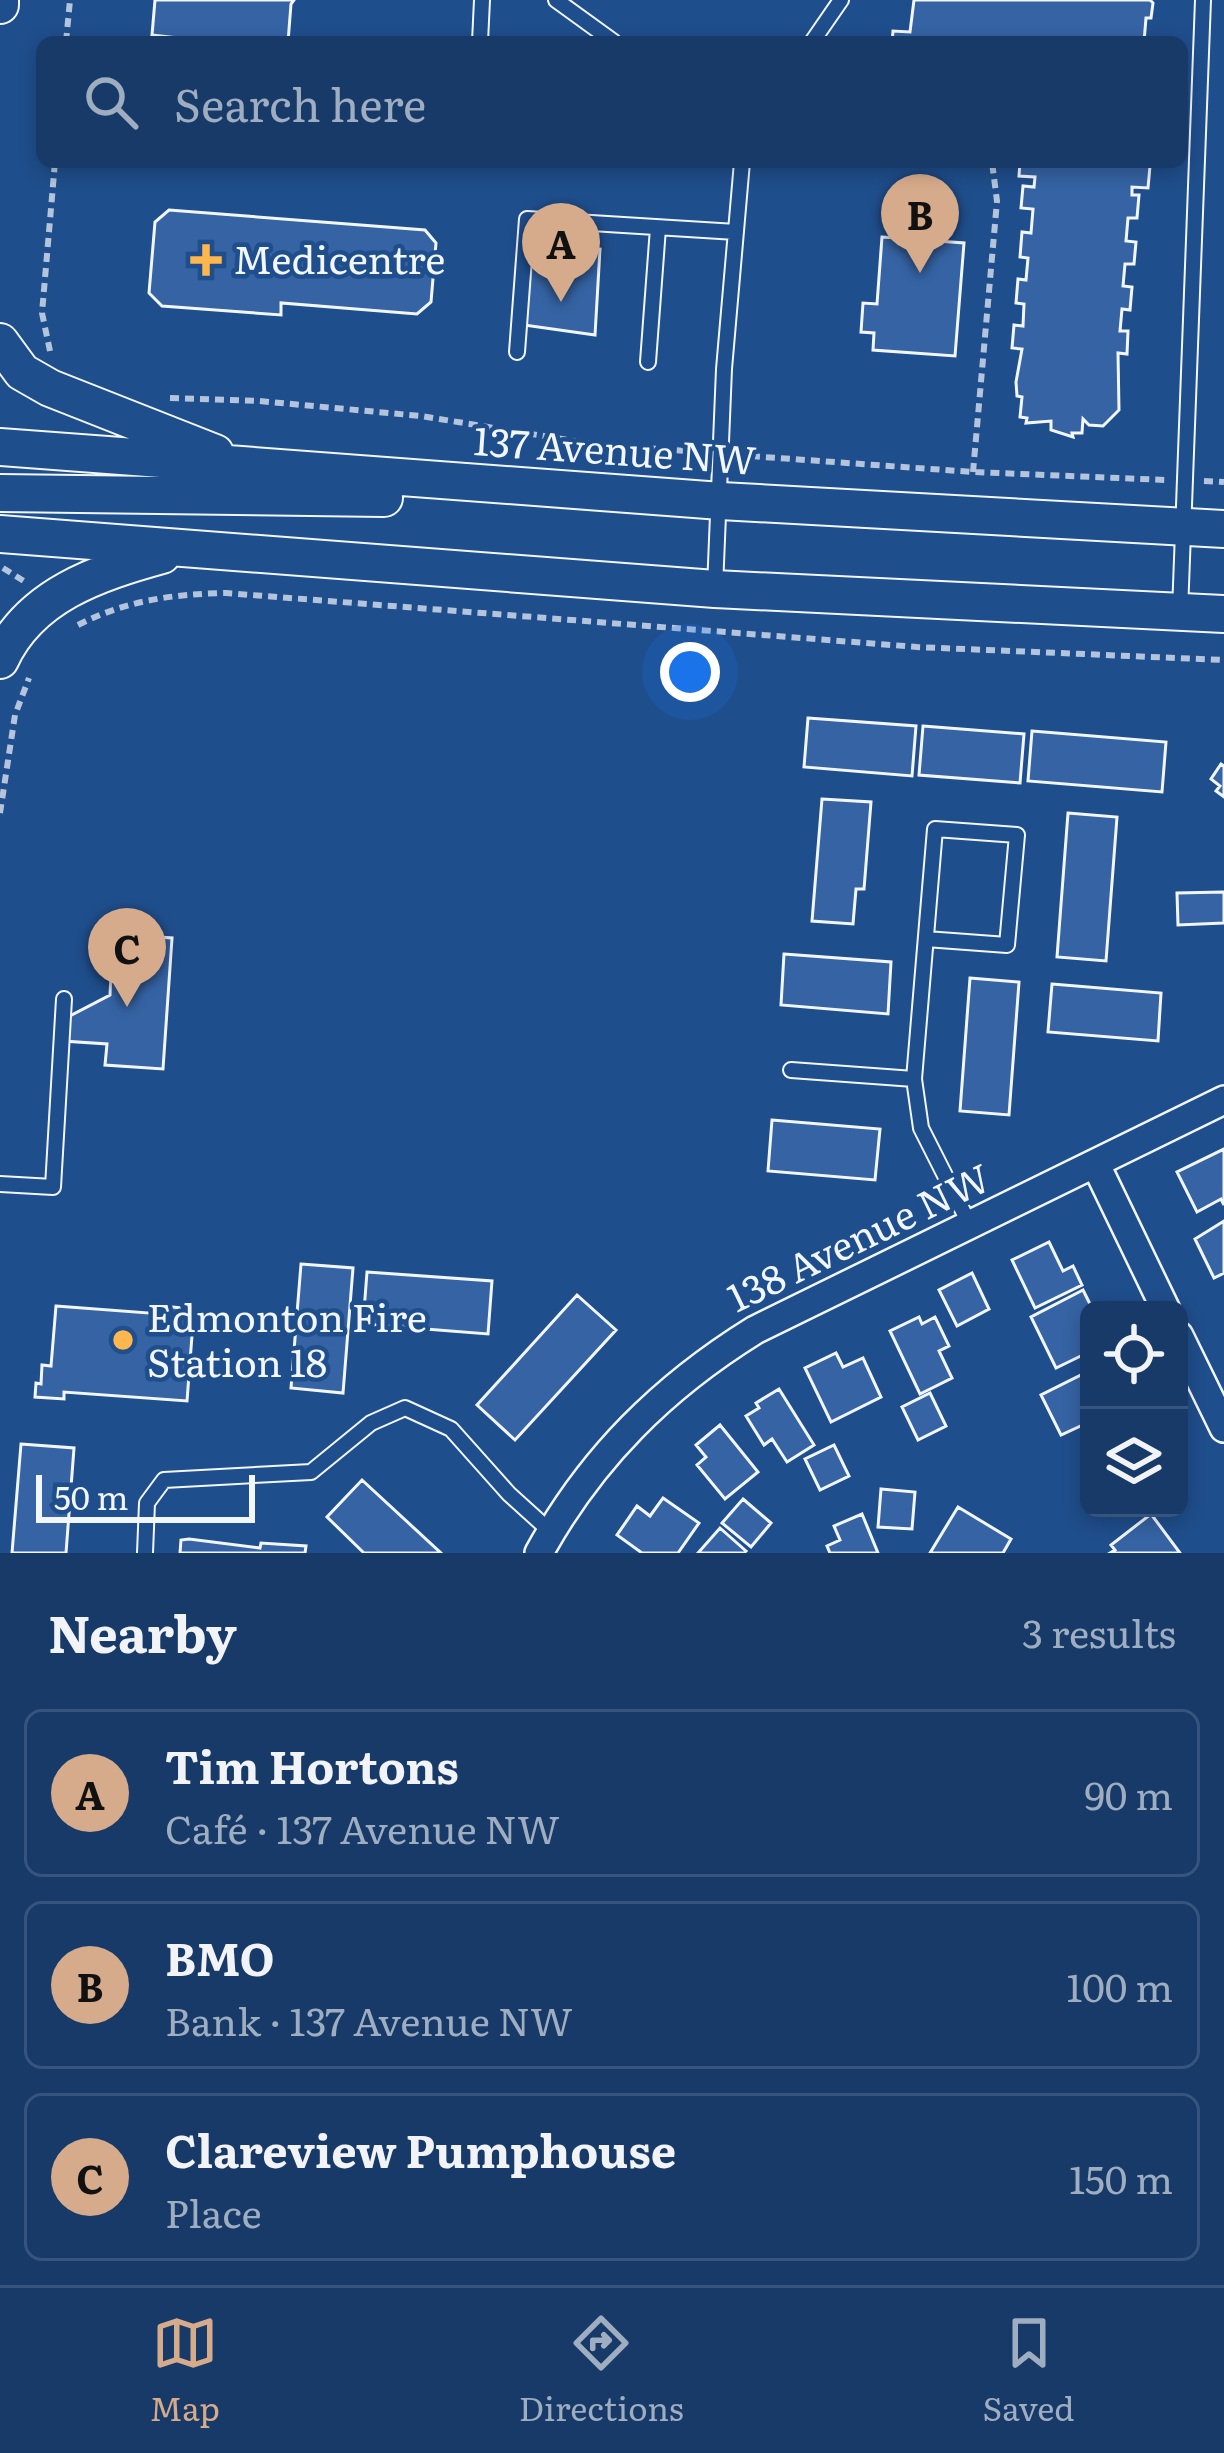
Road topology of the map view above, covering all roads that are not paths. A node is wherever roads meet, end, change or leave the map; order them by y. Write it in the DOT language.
graph roads {
  1 [pos="482,0"];
  2 [pos="556,0"];
  3 [pos="842,0"];
  4 [pos="1204,0"];
  5 [pos="480,36"];
  6 [pos="606,36"];
  7 [pos="816,36"];
  8 [pos="741,168"];
  9 [pos="658,228"];
  10 [pos="736,232"];
  11 [pos="0,342"];
  12 [pos="517,352"];
  13 [pos="648,362"];
  14 [pos="0,447"];
  15 [pos="251,467"];
  16 [pos="598,492"];
  17 [pos="0,493"];
  18 [pos="721,501"];
  19 [pos="1206,529"];
  20 [pos="0,534"];
  21 [pos="189,548"];
  22 [pos="715,589"];
  23 [pos="1180,613"];
  24 [pos="1224,614"];
  25 [pos="16,667"];
  26 [pos="926,939"];
  27 [pos="64,999"];
  28 [pos="791,1070"];
  29 [pos="914,1079"];
  30 [pos="1224,1100"];
  31 [pos="1096,1165"];
  32 [pos="0,1184"];
  33 [pos="970,1226"];
  34 [pos="1162,1301"];
  35 [pos="1188,1354"];
  36 [pos="1224,1428"];
  37 [pos="545,1542"];
  38 [pos="145,1553"];
  1 -- 5 [label="lane"];
  2 -- 6 [label="lane"];
  3 -- 7 [label="lane"];
  4 -- 19 [label="lane"];
  8 -- 10 [label="lane"];
  9 -- 10 [label="lane"];
  9 -- 12 [label="lane"];
  9 -- 13 [label="lane"];
  10 -- 18 [label="lane"];
  11 -- 15 [label="main road"];
  14 -- 15 [label="main road, 137 Avenue NW"];
  15 -- 16 [label="main road, 137 Avenue NW"];
  16 -- 17 [label="main road"];
  16 -- 18 [label="main road, 137 Avenue NW"];
  18 -- 19 [label="main road, 137 Avenue NW"];
  18 -- 22 [label="lane"];
  19 -- 23 [label="lane"];
  20 -- 21 [label="main road"];
  21 -- 22 [label="main road"];
  21 -- 25 [label="main road"];
  22 -- 23 [label="main road"];
  23 -- 24 [label="main road"];
  26 -- 26 [label="lane"];
  26 -- 29 [label="lane"];
  27 -- 32 [label="lane"];
  28 -- 29 [label="lane"];
  29 -- 33 [label="lane"];
  30 -- 31 [label="street, 138 Avenue NW"];
  31 -- 33 [label="street, 138 Avenue NW"];
  31 -- 34 [label="street"];
  33 -- 37 [label="street, 138 Avenue NW"];
  35 -- 36 [label="street"];
  37 -- 38 [label="lane"];
}
